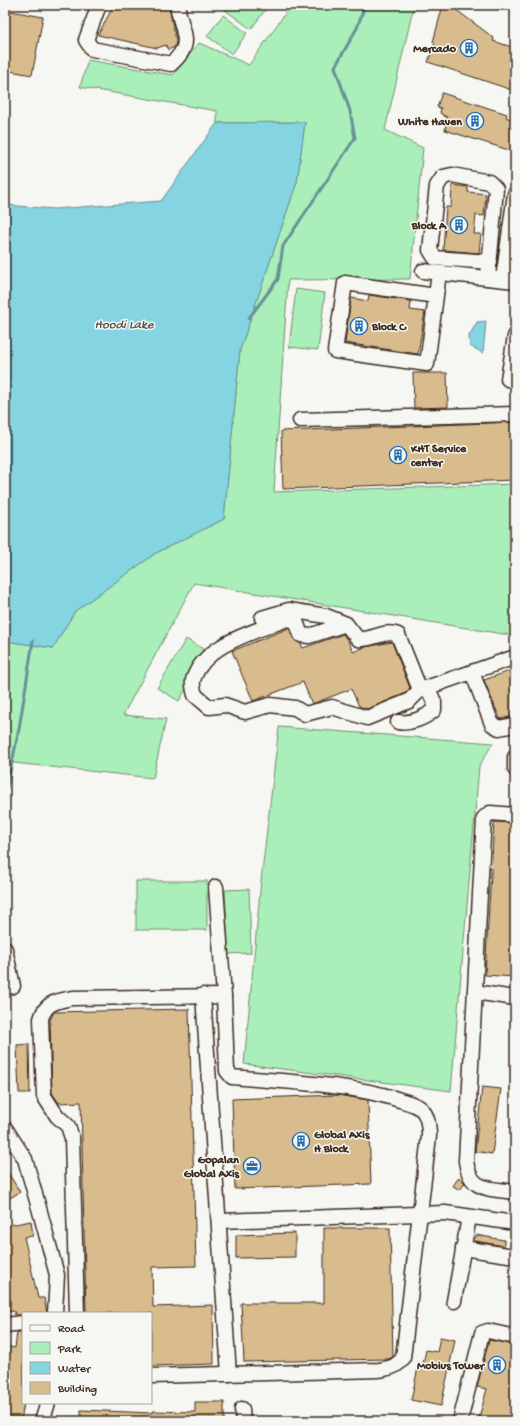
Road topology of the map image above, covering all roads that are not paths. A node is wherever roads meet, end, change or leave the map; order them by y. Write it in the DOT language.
graph roads {
  1 [pos="99,5"];
  2 [pos="179,5"];
  3 [pos="515,194"];
  4 [pos="490,262"];
  5 [pos="423,271"];
  6 [pos="439,273"];
  7 [pos="488,278"];
  8 [pos="509,280"];
  9 [pos="436,296"];
  10 [pos="515,336"];
  11 [pos="515,380"];
  12 [pos="515,414"];
  13 [pos="300,420"];
  14 [pos="262,618"];
  15 [pos="346,624"];
  16 [pos="515,657"];
  17 [pos="472,672"];
  18 [pos="424,689"];
  19 [pos="398,722"];
  20 [pos="515,725"];
  21 [pos="515,757"];
  22 [pos="515,769"];
  23 [pos="515,816"];
  24 [pos="216,887"];
  25 [pos="5,949"];
  26 [pos="5,987"];
  27 [pos="475,992"];
  28 [pos="203,995"];
  29 [pos="224,996"];
  30 [pos="515,998"];
  31 [pos="5,1128"];
  32 [pos="515,1192"];
  33 [pos="419,1215"];
  34 [pos="469,1217"];
  35 [pos="219,1221"];
  36 [pos="515,1223"];
  37 [pos="463,1248"];
  38 [pos="515,1256"];
  39 [pos="454,1301"];
  40 [pos="55,1312"];
  41 [pos="77,1312"];
  42 [pos="22,1323"];
  43 [pos="5,1325"];
  44 [pos="515,1338"];
  45 [pos="229,1374"];
  46 [pos="152,1376"];
  47 [pos="48,1404"];
  48 [pos="42,1421"];
  49 [pos="460,1421"];
  1 -- 2 [label="street"];
  3 -- 8 [label="street"];
  4 -- 4 [label="street"];
  4 -- 7 [label="street"];
  5 -- 6 [label="street"];
  6 -- 7 [label="street"];
  6 -- 9 [label="street"];
  7 -- 8 [label="street"];
  9 -- 9 [label="street"];
  10 -- 11 [label="street"];
  12 -- 13 [label="street"];
  14 -- 15 [label="street"];
  15 -- 18 [label="street"];
  15 -- 18 [label="street"];
  16 -- 17 [label="street"];
  17 -- 18 [label="street"];
  17 -- 20 [label="street"];
  18 -- 19 [label="street"];
  21 -- 22 [label="street"];
  23 -- 27 [label="street"];
  24 -- 29 [label="street"];
  25 -- 26 [label="street"];
  27 -- 30 [label="street"];
  27 -- 32 [label="street"];
  28 -- 29 [label="street"];
  28 -- 35 [label="street"];
  28 -- 41 [label="street"];
  29 -- 33 [label="street"];
  31 -- 40 [label="street"];
  33 -- 34 [label="street"];
  33 -- 35 [label="street"];
  33 -- 45 [label="street"];
  34 -- 36 [label="street"];
  34 -- 37 [label="street"];
  35 -- 45 [label="street"];
  37 -- 38 [label="street"];
  37 -- 39 [label="street"];
  42 -- 43 [label="street"];
  44 -- 49 [label="street"];
  45 -- 46 [label="street"];
  47 -- 48 [label="street"];
}
